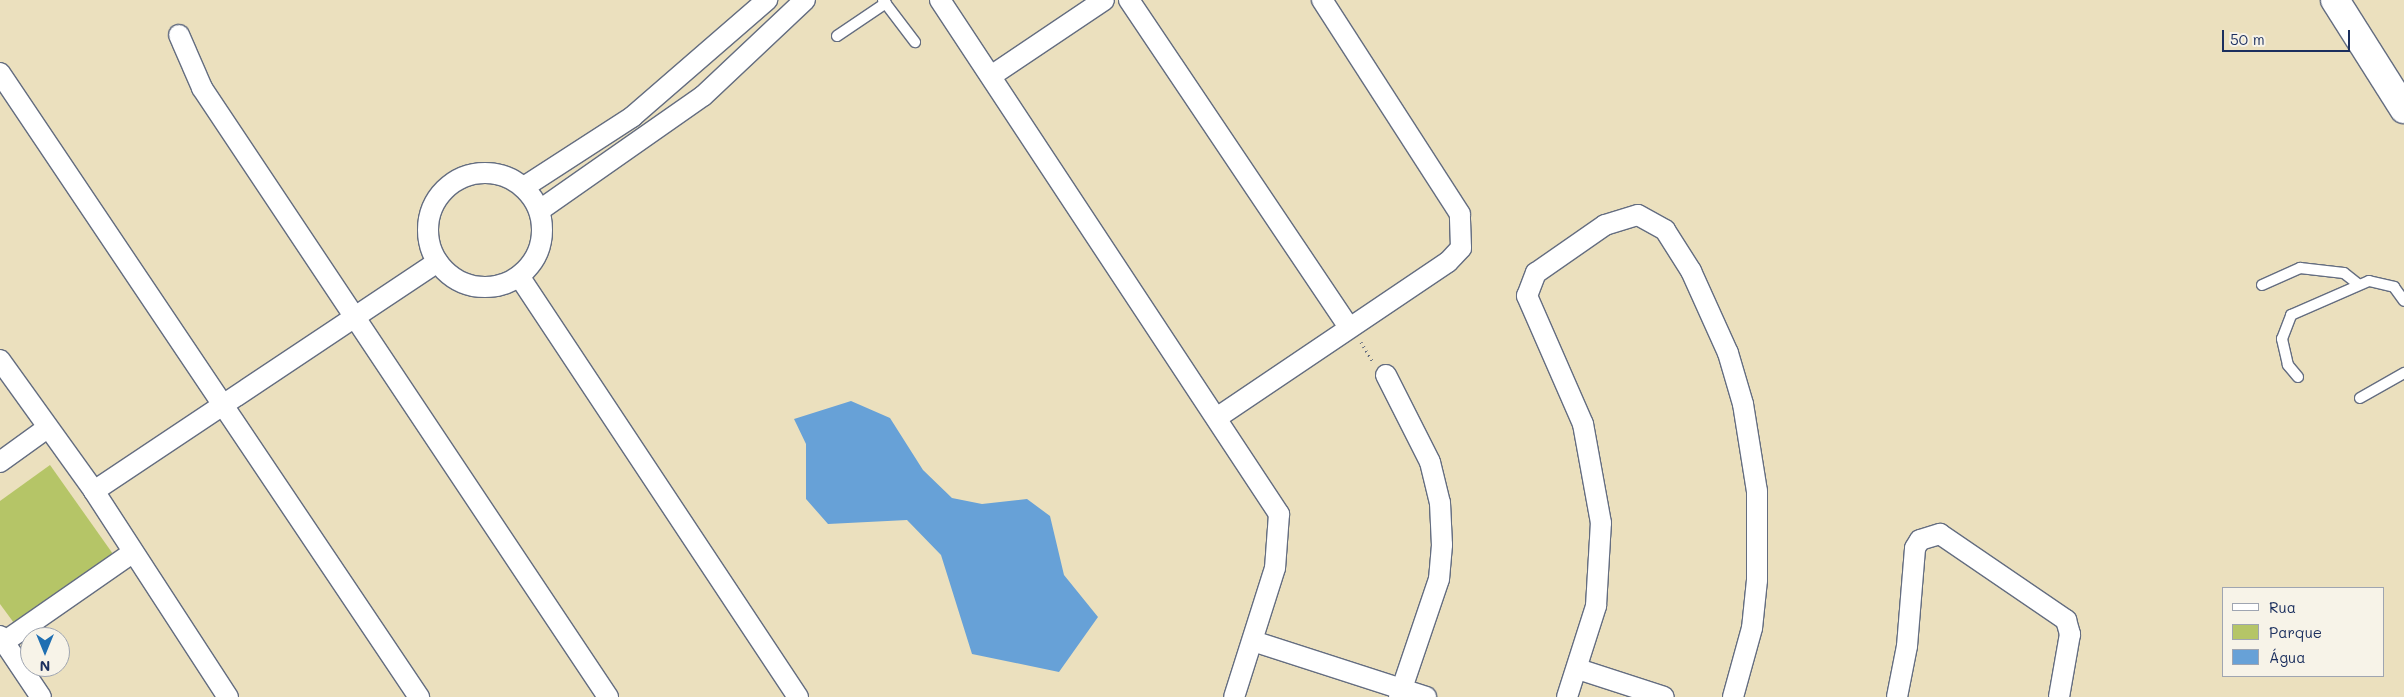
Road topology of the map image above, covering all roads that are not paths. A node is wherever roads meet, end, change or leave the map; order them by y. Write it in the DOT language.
graph roads {
  1 [pos="767,0"];
  2 [pos="805,0"];
  3 [pos="940,0"];
  4 [pos="1104,0"];
  5 [pos="1129,0"];
  6 [pos="1322,0"];
  7 [pos="2335,0"];
  8 [pos="885,2"];
  9 [pos="179,35"];
  10 [pos="837,36"];
  11 [pos="915,42"];
  12 [pos="0,73"];
  13 [pos="991,76"];
  14 [pos="2404,109"];
  15 [pos="524,187"];
  16 [pos="540,210"];
  17 [pos="438,262"];
  18 [pos="519,276"];
  19 [pos="2358,284"];
  20 [pos="2262,285"];
  21 [pos="2404,301"];
  22 [pos="355,316"];
  23 [pos="1348,327"];
  24 [pos="0,360"];
  25 [pos="2404,373"];
  26 [pos="1386,375"];
  27 [pos="2298,377"];
  28 [pos="2360,398"];
  29 [pos="222,406"];
  30 [pos="1218,417"];
  31 [pos="46,429"];
  32 [pos="0,462"];
  33 [pos="94,491"];
  34 [pos="132,553"];
  35 [pos="2,639"];
  36 [pos="1253,641"];
  37 [pos="1578,669"];
  38 [pos="1401,693"];
  39 [pos="41,697"];
  40 [pos="228,697"];
  41 [pos="420,697"];
  42 [pos="608,697"];
  43 [pos="798,697"];
  44 [pos="1234,697"];
  45 [pos="1426,697"];
  46 [pos="1567,697"];
  47 [pos="1664,697"];
  48 [pos="1733,697"];
  49 [pos="1897,697"];
  50 [pos="2059,697"];
  1 -- 15 [label="street"];
  2 -- 16 [label="street"];
  3 -- 13 [label="street"];
  4 -- 13 [label="street"];
  5 -- 23 [label="street"];
  6 -- 23 [label="street"];
  7 -- 14 [label="main road"];
  8 -- 10 [label="lane"];
  8 -- 11 [label="lane"];
  9 -- 22 [label="street"];
  12 -- 29 [label="street"];
  13 -- 30 [label="street"];
  15 -- 16 [label="street"];
  15 -- 17 [label="street"];
  16 -- 18 [label="street"];
  17 -- 18 [label="street"];
  17 -- 22 [label="street"];
  18 -- 43 [label="street"];
  19 -- 20 [label="lane"];
  19 -- 21 [label="lane"];
  19 -- 27 [label="lane"];
  22 -- 29 [label="street"];
  22 -- 42 [label="street"];
  23 -- 30 [label="street"];
  24 -- 31 [label="street"];
  25 -- 28 [label="lane"];
  26 -- 38 [label="street"];
  29 -- 33 [label="street"];
  29 -- 41 [label="street"];
  30 -- 36 [label="street"];
  31 -- 32 [label="street"];
  31 -- 33 [label="street"];
  33 -- 34 [label="street"];
  34 -- 35 [label="street"];
  34 -- 40 [label="street"];
  35 -- 39 [label="street"];
  36 -- 38 [label="street"];
  36 -- 44 [label="street"];
  37 -- 46 [label="street"];
  37 -- 47 [label="street"];
  37 -- 48 [label="street"];
  38 -- 45 [label="street"];
  49 -- 50 [label="street"];
}
